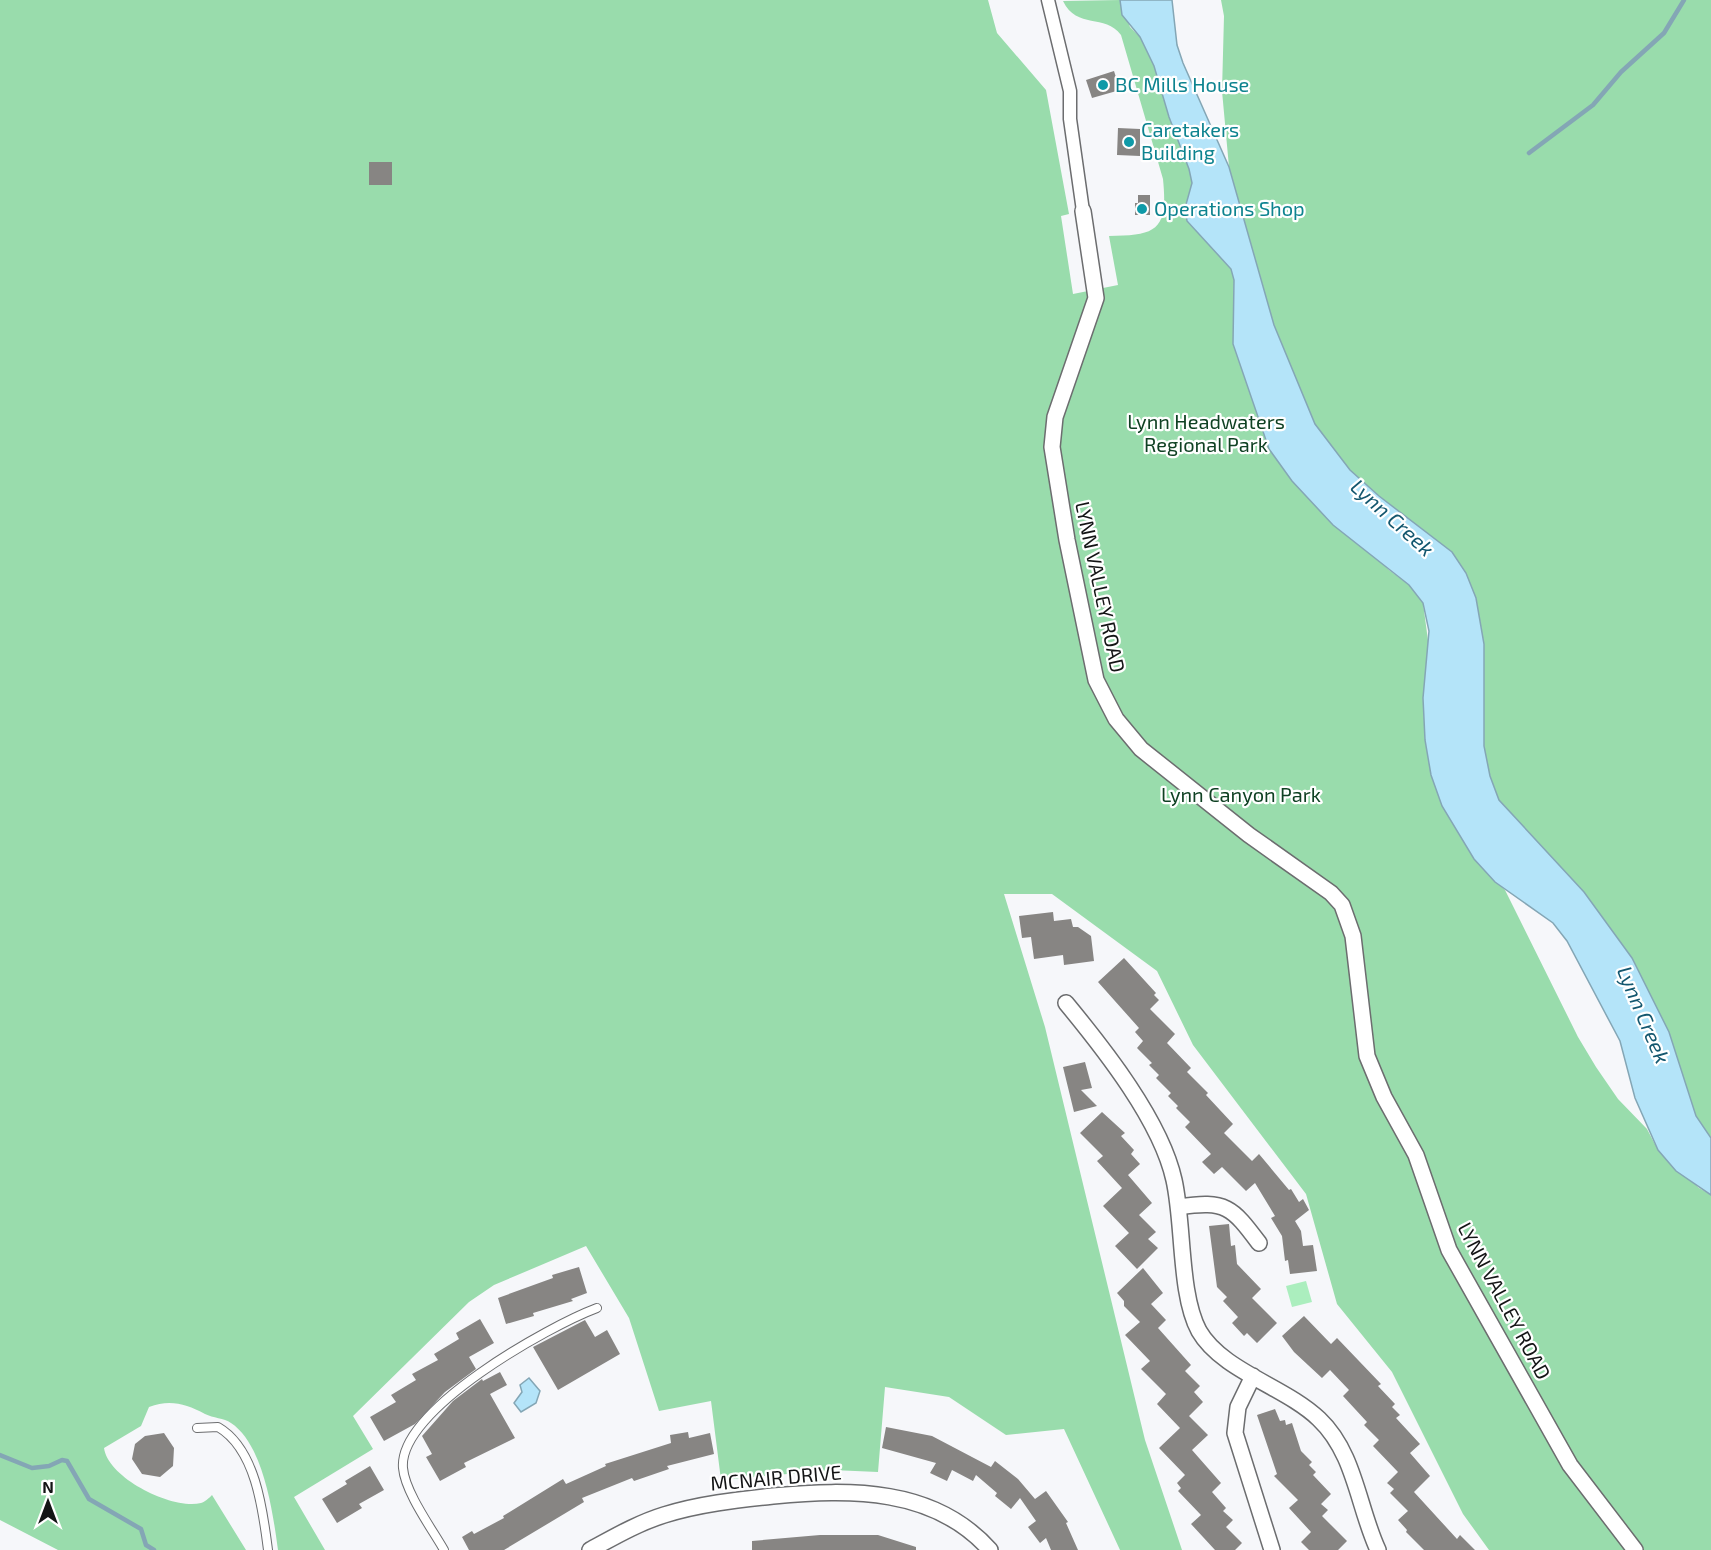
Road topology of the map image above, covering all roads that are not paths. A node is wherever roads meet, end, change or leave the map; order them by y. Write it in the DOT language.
graph roads {
  1 [pos="1047,0"];
  2 [pos="1083,211"];
  3 [pos="1066,1003"];
  4 [pos="1179,1207"];
  5 [pos="1259,1243"];
  6 [pos="597,1308"];
  7 [pos="1253,1376"];
  8 [pos="197,1428"];
  9 [pos="268,1550"];
  10 [pos="444,1550"];
  11 [pos="590,1550"];
  12 [pos="990,1550"];
  13 [pos="1272,1550"];
  14 [pos="1378,1550"];
  15 [pos="1635,1550"];
  1 -- 2 [label="street"];
  2 -- 15 [label="street, LYNN VALLEY ROAD"];
  3 -- 4 [label="street"];
  4 -- 5 [label="street"];
  4 -- 7 [label="street"];
  6 -- 10 [label="lane"];
  7 -- 13 [label="street"];
  7 -- 14 [label="street"];
  8 -- 9 [label="lane"];
  11 -- 12 [label="street, MCNAIR DRIVE"];
}
